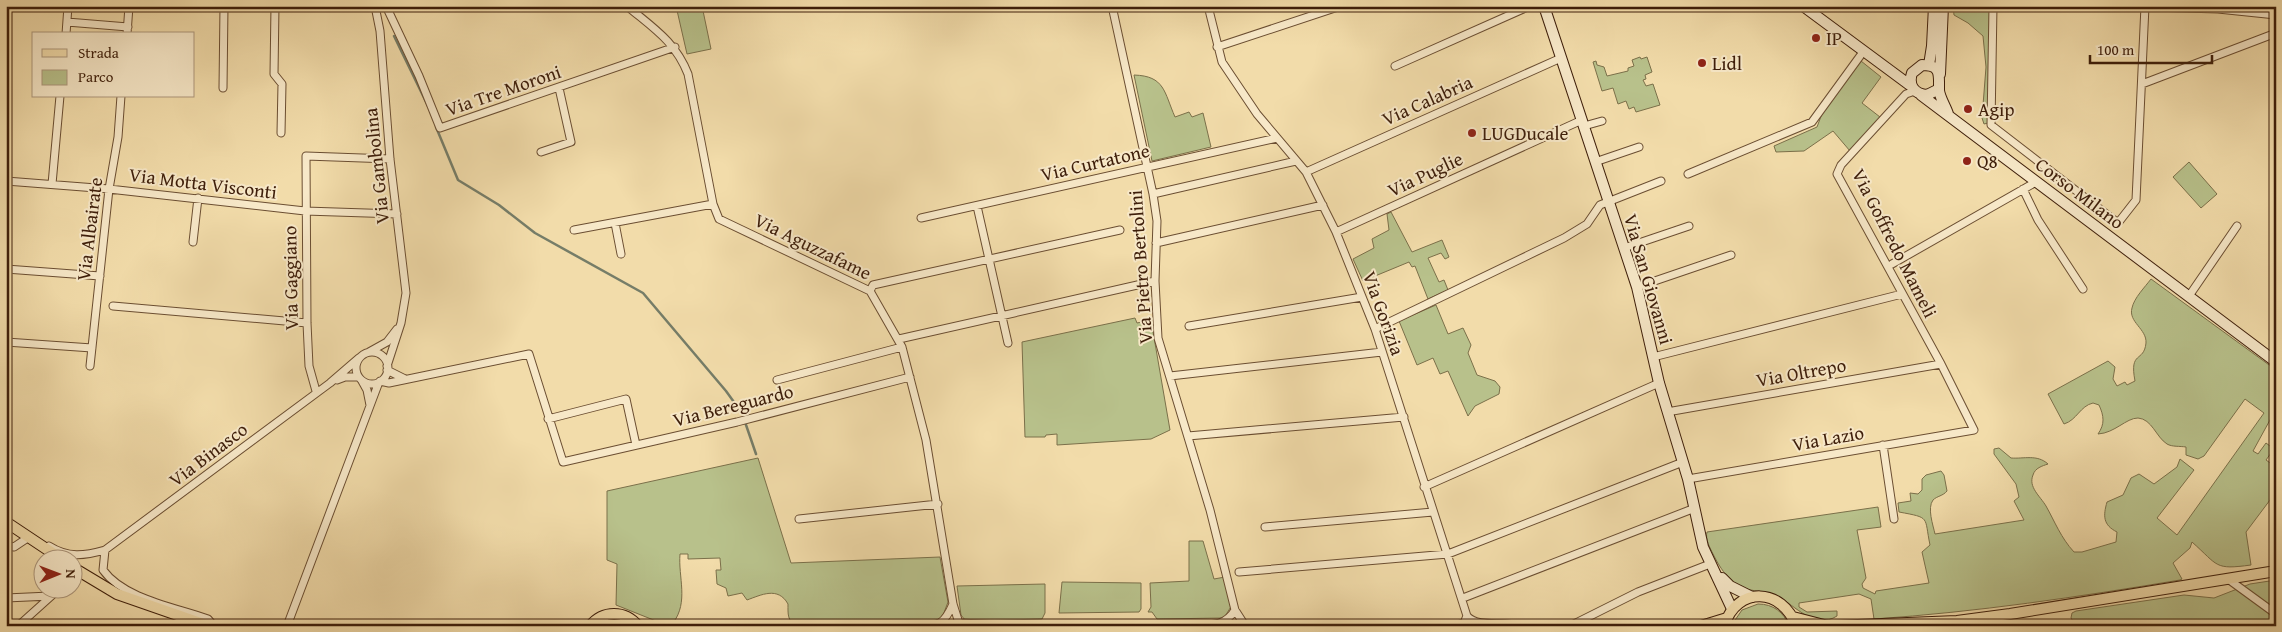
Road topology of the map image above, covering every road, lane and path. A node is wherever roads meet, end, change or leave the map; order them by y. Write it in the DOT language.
graph roads {
  1 [pos="68,6"];
  2 [pos="130,6"];
  3 [pos="224,6"];
  4 [pos="275,6"];
  5 [pos="375,6"];
  6 [pos="386,6"];
  7 [pos="627,6"];
  8 [pos="1122,6"];
  9 [pos="1208,6"];
  10 [pos="1341,6"];
  11 [pos="1530,6"];
  12 [pos="1544,6"];
  13 [pos="1803,6"];
  14 [pos="1934,6"];
  15 [pos="1943,6"];
  16 [pos="1994,6"];
  17 [pos="2118,6"];
  18 [pos="1112,7"];
  19 [pos="2145,7"];
  20 [pos="2218,7"];
  21 [pos="2276,15"];
  22 [pos="67,22"];
  23 [pos="394,26"];
  24 [pos="128,30"];
  25 [pos="380,31"];
  26 [pos="66,32"];
  27 [pos="2276,34"];
  28 [pos="675,47"];
  29 [pos="1217,47"];
  30 [pos="1863,52"];
  31 [pos="1562,58"];
  32 [pos="1929,65"];
  33 [pos="1395,66"];
  34 [pos="1891,72"];
  35 [pos="1912,73"];
  36 [pos="1940,74"];
  37 [pos="2142,84"];
  38 [pos="223,88"];
  39 [pos="559,88"];
  40 [pos="1938,88"];
  41 [pos="1916,91"];
  42 [pos="60,98"];
  43 [pos="122,98"];
  44 [pos="1950,118"];
  45 [pos="1602,121"];
  46 [pos="1583,123"];
  47 [pos="281,134"];
  48 [pos="1277,138"];
  49 [pos="1639,147"];
  50 [pos="540,152"];
  51 [pos="390,159"];
  52 [pos="1296,161"];
  53 [pos="1595,162"];
  54 [pos="1148,167"];
  55 [pos="1306,172"];
  56 [pos="1688,174"];
  57 [pos="6,181"];
  58 [pos="1661,181"];
  59 [pos="2036,182"];
  60 [pos="52,184"];
  61 [pos="108,189"];
  62 [pos="2023,189"];
  63 [pos="1153,194"];
  64 [pos="198,198"];
  65 [pos="1608,203"];
  66 [pos="713,204"];
  67 [pos="1323,205"];
  68 [pos="977,206"];
  69 [pos="305,211"];
  70 [pos="397,214"];
  71 [pos="921,218"];
  72 [pos="615,223"];
  73 [pos="1689,226"];
  74 [pos="2237,226"];
  75 [pos="574,230"];
  76 [pos="1120,230"];
  77 [pos="1336,232"];
  78 [pos="193,242"];
  79 [pos="1156,243"];
  80 [pos="1624,248"];
  81 [pos="621,254"];
  82 [pos="1731,254"];
  83 [pos="989,259"];
  84 [pos="1892,264"];
  85 [pos="6,269"];
  86 [pos="100,276"];
  87 [pos="1155,281"];
  88 [pos="1637,287"];
  89 [pos="2083,289"];
  90 [pos="870,291"];
  91 [pos="1902,294"];
  92 [pos="2189,296"];
  93 [pos="1362,297"];
  94 [pos="113,306"];
  95 [pos="1003,316"];
  96 [pos="306,323"];
  97 [pos="401,323"];
  98 [pos="1189,326"];
  99 [pos="1375,329"];
  100 [pos="6,342"];
  101 [pos="901,343"];
  102 [pos="1008,343"];
  103 [pos="92,348"];
  104 [pos="1382,352"];
  105 [pos="368,353"];
  106 [pos="1653,357"];
  107 [pos="359,358"];
  108 [pos="2276,362"];
  109 [pos="1941,364"];
  110 [pos="90,366"];
  111 [pos="387,368"];
  112 [pos="1170,376"];
  113 [pos="910,377"];
  114 [pos="360,379"];
  115 [pos="405,379"];
  116 [pos="777,380"];
  117 [pos="380,382"];
  118 [pos="330,383"];
  119 [pos="1659,383"];
  120 [pos="316,391"];
  121 [pos="370,406"];
  122 [pos="1668,412"];
  123 [pos="1404,417"];
  124 [pos="548,419"];
  125 [pos="1974,430"];
  126 [pos="1188,436"];
  127 [pos="636,445"];
  128 [pos="1883,445"];
  129 [pos="1683,462"];
  130 [pos="1688,479"];
  131 [pos="1424,487"];
  132 [pos="938,504"];
  133 [pos="1695,508"];
  134 [pos="1433,512"];
  135 [pos="6,518"];
  136 [pos="799,519"];
  137 [pos="1894,519"];
  138 [pos="6,522"];
  139 [pos="1265,527"];
  140 [pos="29,537"];
  141 [pos="6,546"];
  142 [pos="48,550"];
  143 [pos="105,550"];
  144 [pos="1448,554"];
  145 [pos="1710,564"];
  146 [pos="2276,571"];
  147 [pos="1239,572"];
  148 [pos="82,576"];
  149 [pos="2228,579"];
  150 [pos="32,597"];
  151 [pos="1752,597"];
  152 [pos="6,598"];
  153 [pos="1463,598"];
  154 [pos="46,600"];
  155 [pos="953,604"];
  156 [pos="1235,610"];
  157 [pos="2276,614"];
  158 [pos="1467,616"];
  159 [pos="1728,618"];
  160 [pos="1795,621"];
  161 [pos="290,624"];
  162 [pos="590,625"];
  163 [pos="639,625"];
  164 [pos="18,626"];
  165 [pos="209,626"];
  166 [pos="214,626"];
  167 [pos="914,626"];
  168 [pos="1028,626"];
  169 [pos="1152,626"];
  170 [pos="1177,626"];
  171 [pos="1196,626"];
  172 [pos="1258,626"];
  173 [pos="1390,626"];
  174 [pos="1519,626"];
  175 [pos="1570,626"];
  176 [pos="1702,626"];
  177 [pos="1828,626"];
  178 [pos="1833,626"];
  1 -- 22 [label="street"];
  2 -- 24 [label="street"];
  3 -- 38 [label="street"];
  4 -- 47 [label="street"];
  5 -- 25 [label="street, Via Gambolina"];
  6 -- 23 [label="street, Via Tre Moroni"];
  7 -- 28 [label="street, Via Aguzzafame"];
  8 -- 18 [label="street"];
  9 -- 29 [label="street, Via Gorizia"];
  10 -- 29 [label="street"];
  11 -- 33 [label="street"];
  12 -- 31 [label="main road, Via San Giovanni"];
  13 -- 30 [label="main road, Corso Milano"];
  14 -- 32 [label="main road"];
  15 -- 36 [label="main road"];
  16 -- 37 [label="street"];
  17 -- 19 [label="street"];
  18 -- 54 [label="street, Via Pietro Bertolini"];
  19 -- 20 [label="street"];
  19 -- 37 [label="street"];
  20 -- 21 [label="street"];
  22 -- 24 [label="street"];
  22 -- 26 [label="street"];
  23 -- 25 [label="street"];
  23 -- 39 [label="street, Via Tre Moroni"];
  25 -- 51 [label="street, Via Gambolina"];
  27 -- 37 [label="street"];
  28 -- 39 [label="street, Via Tre Moroni"];
  28 -- 66 [label="street, Via Aguzzafame"];
  29 -- 48 [label="street, Via Gorizia"];
  30 -- 34 [label="main road, Corso Milano"];
  30 -- 56 [label="street"];
  31 -- 46 [label="main road, Via San Giovanni"];
  31 -- 55 [label="street, Via Calabria"];
  32 -- 35 [label="main road"];
  32 -- 36 [label="main road"];
  34 -- 35 [label="main road"];
  34 -- 41 [label="main road, Corso Milano"];
  35 -- 41 [label="main road"];
  36 -- 40 [label="main road"];
  39 -- 50 [label="street"];
  40 -- 41 [label="main road"];
  40 -- 44 [label="main road"];
  41 -- 44 [label="main road, Corso Milano"];
  41 -- 91 [label="street, Via Goffredo Mameli"];
  42 -- 60 [label="street"];
  43 -- 61 [label="street, Via Albairate"];
  44 -- 59 [label="main road, Corso Milano"];
  45 -- 46 [label="street, Via Puglie"];
  46 -- 53 [label="main road, Via San Giovanni"];
  46 -- 77 [label="street, Via Puglie"];
  48 -- 52 [label="street, Via Gorizia"];
  48 -- 54 [label="street, Via Curtatone"];
  49 -- 53 [label="street"];
  51 -- 69 [label="street, Via Gaggiano"];
  51 -- 70 [label="street, Via Gambolina"];
  52 -- 55 [label="street, Via Gorizia"];
  52 -- 63 [label="street"];
  53 -- 65 [label="main road, Via San Giovanni"];
  54 -- 63 [label="street, Via Pietro Bertolini"];
  54 -- 68 [label="street, Via Curtatone"];
  55 -- 67 [label="street, Via Gorizia"];
  57 -- 60 [label="street, Via Motta Visconti"];
  58 -- 65 [label="street"];
  59 -- 62 [label="street"];
  59 -- 92 [label="main road, Corso Milano"];
  60 -- 61 [label="street, Via Motta Visconti"];
  61 -- 64 [label="street, Via Motta Visconti"];
  61 -- 86 [label="street, Via Albairate"];
  62 -- 84 [label="street"];
  62 -- 89 [label="street"];
  63 -- 79 [label="street, Via Pietro Bertolini"];
  64 -- 69 [label="street, Via Motta Visconti"];
  64 -- 78 [label="street"];
  65 -- 80 [label="main road, Via San Giovanni"];
  65 -- 99 [label="street"];
  66 -- 72 [label="street"];
  66 -- 90 [label="street, Via Aguzzafame"];
  67 -- 77 [label="street, Via Gorizia"];
  67 -- 79 [label="street"];
  68 -- 71 [label="street, Via Curtatone"];
  68 -- 83 [label="street"];
  69 -- 70 [label="street, Via Motta Visconti"];
  69 -- 96 [label="street, Via Gaggiano"];
  70 -- 97 [label="street, Via Gambolina"];
  72 -- 75 [label="street"];
  72 -- 81 [label="street"];
  73 -- 80 [label="street"];
  74 -- 92 [label="street"];
  76 -- 83 [label="street"];
  77 -- 93 [label="street, Via Gorizia"];
  79 -- 87 [label="street, Via Pietro Bertolini"];
  80 -- 88 [label="main road, Via San Giovanni"];
  82 -- 88 [label="street"];
  83 -- 90 [label="street"];
  83 -- 95 [label="street"];
  85 -- 86 [label="street"];
  86 -- 103 [label="street, Via Albairate"];
  87 -- 95 [label="street"];
  87 -- 112 [label="street, Via Pietro Bertolini"];
  88 -- 106 [label="main road, Via San Giovanni"];
  90 -- 101 [label="street, Via Aguzzafame"];
  91 -- 106 [label="street"];
  91 -- 109 [label="street, Via Goffredo Mameli"];
  92 -- 108 [label="main road, Corso Milano"];
  93 -- 98 [label="street"];
  93 -- 99 [label="street, Via Gorizia"];
  94 -- 96 [label="street"];
  95 -- 101 [label="street"];
  95 -- 102 [label="street"];
  96 -- 120 [label="street, Via Gaggiano"];
  97 -- 105 [label="street, Via Gambolina"];
  97 -- 111 [label="street, Via Gambolina"];
  99 -- 104 [label="street, Via Gorizia"];
  100 -- 103 [label="street"];
  101 -- 113 [label="street, Via Aguzzafame"];
  101 -- 116 [label="street"];
  103 -- 110 [label="street, Via Albairate"];
  104 -- 112 [label="street"];
  104 -- 123 [label="street, Via Gorizia"];
  105 -- 107 [label="street, Via Gambolina"];
  105 -- 111 [label="street"];
  106 -- 119 [label="main road, Via San Giovanni"];
  107 -- 114 [label="street"];
  107 -- 118 [label="street, Via Binasco"];
  109 -- 122 [label="street, Via Oltrepo"];
  109 -- 125 [label="street, Via Goffredo Mameli"];
  111 -- 115 [label="street"];
  111 -- 117 [label="street, Via Gambolina"];
  112 -- 126 [label="street, Via Pietro Bertolini"];
  113 -- 127 [label="street, Via Bereguardo"];
  113 -- 132 [label="street, Via Aguzzafame"];
  114 -- 117 [label="street"];
  114 -- 118 [label="street, Via Binasco"];
  114 -- 121 [label="street"];
  115 -- 117 [label="street"];
  115 -- 124 [label="street"];
  117 -- 121 [label="street, Via Gambolina"];
  118 -- 120 [label="street, Via Binasco"];
  119 -- 122 [label="main road, Via San Giovanni"];
  119 -- 131 [label="street"];
  120 -- 143 [label="street, Via Binasco"];
  121 -- 161 [label="street, Via Gambolina"];
  122 -- 129 [label="main road, Via San Giovanni"];
  123 -- 126 [label="street"];
  123 -- 131 [label="street, Via Gorizia"];
  124 -- 127 [label="street, Via Bereguardo"];
  124 -- 127 [label="street"];
  125 -- 128 [label="street, Via Lazio"];
  126 -- 156 [label="street, Via Pietro Bertolini"];
  128 -- 130 [label="street, Via Lazio"];
  128 -- 137 [label="street"];
  129 -- 130 [label="main road, Via San Giovanni"];
  129 -- 144 [label="street"];
  130 -- 133 [label="main road, Via San Giovanni"];
  131 -- 134 [label="street, Via Gorizia"];
  132 -- 136 [label="street"];
  132 -- 155 [label="street, Via Aguzzafame"];
  133 -- 145 [label="main road, Via San Giovanni"];
  133 -- 153 [label="street"];
  134 -- 139 [label="street"];
  134 -- 144 [label="street, Via Gorizia"];
  135 -- 143 [label="street"];
  138 -- 140 [label="main road"];
  140 -- 141 [label="street"];
  140 -- 142 [label="main road"];
  143 -- 166 [label="street"];
  144 -- 147 [label="street"];
  144 -- 153 [label="street, Via Gorizia"];
  145 -- 151 [label="main road, Via San Giovanni"];
  145 -- 159 [label="main road, Via San Giovanni"];
  145 -- 175 [label="street"];
  146 -- 149 [label="main road"];
  148 -- 165 [label="main road"];
  149 -- 157 [label="street"];
  149 -- 178 [label="main road"];
  150 -- 152 [label="street"];
  151 -- 159 [label="main road"];
  151 -- 160 [label="main road"];
  153 -- 158 [label="street, Via Gorizia"];
  154 -- 164 [label="street"];
  155 -- 167 [label="street"];
  155 -- 168 [label="street, Via Aguzzafame"];
  156 -- 171 [label="street"];
  156 -- 172 [label="street"];
  158 -- 173 [label="street"];
  158 -- 174 [label="street"];
  159 -- 176 [label="main road"];
  160 -- 177 [label="main road"];
  162 -- 163 [label="main road"];
  169 -- 170 [label="street"];
}
